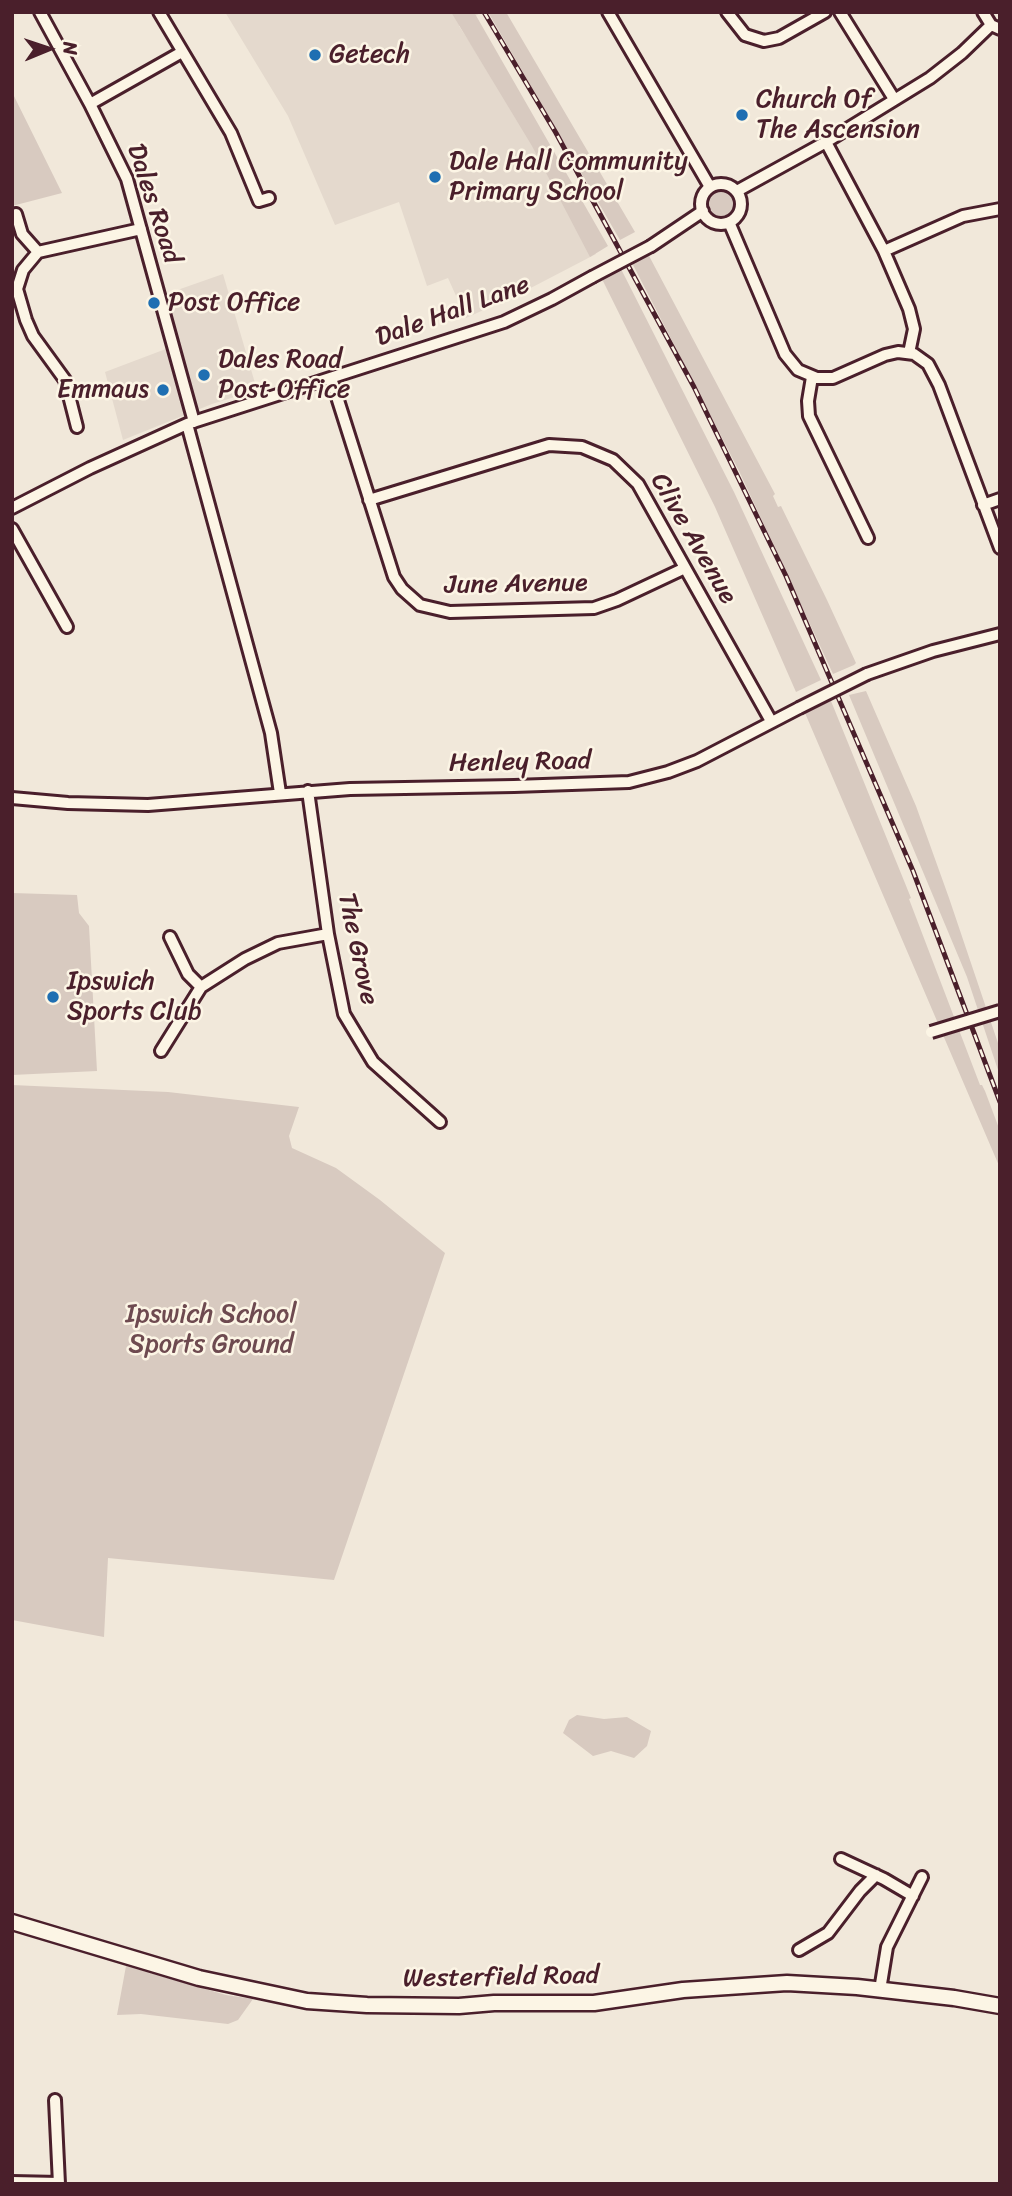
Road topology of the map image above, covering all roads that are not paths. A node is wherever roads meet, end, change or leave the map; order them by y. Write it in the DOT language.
graph roads {
  1 [pos="40,12"];
  2 [pos="159,12"];
  3 [pos="608,12"];
  4 [pos="727,12"];
  5 [pos="825,12"];
  6 [pos="840,12"];
  7 [pos="984,12"];
  8 [pos="995,27"];
  9 [pos="182,51"];
  10 [pos="894,99"];
  11 [pos="90,104"];
  12 [pos="826,142"];
  13 [pos="710,187"];
  14 [pos="737,191"];
  15 [pos="269,198"];
  16 [pos="1000,209"];
  17 [pos="703,211"];
  18 [pos="16,214"];
  19 [pos="729,222"];
  20 [pos="141,229"];
  21 [pos="884,251"];
  22 [pos="38,252"];
  23 [pos="909,353"];
  24 [pos="812,377"];
  25 [pos="331,378"];
  26 [pos="190,423"];
  27 [pos="77,427"];
  28 [pos="1000,499"];
  29 [pos="369,500"];
  30 [pos="983,505"];
  31 [pos="12,509"];
  32 [pos="12,529"];
  33 [pos="867,538"];
  34 [pos="1000,548"];
  35 [pos="685,568"];
  36 [pos="67,627"];
  37 [pos="1000,634"];
  38 [pos="771,721"];
  39 [pos="308,791"];
  40 [pos="280,793"];
  41 [pos="12,798"];
  42 [pos="328,933"];
  43 [pos="170,937"];
  44 [pos="201,987"];
  45 [pos="1000,1011"];
  46 [pos="932,1032"];
  47 [pos="161,1051"];
  48 [pos="440,1122"];
  49 [pos="841,1859"];
  50 [pos="876,1875"];
  51 [pos="922,1877"];
  52 [pos="913,1896"];
  53 [pos="12,1922"];
  54 [pos="799,1950"];
  55 [pos="880,1990"];
  56 [pos="1000,2006"];
  57 [pos="55,2101"];
  58 [pos="12,2182"];
  59 [pos="59,2183"];
  1 -- 11 [label="street, Dales Road"];
  2 -- 9 [label="street"];
  3 -- 13 [label="street"];
  4 -- 5 [label="street"];
  6 -- 10 [label="street"];
  7 -- 8 [label="street"];
  8 -- 10 [label="street"];
  9 -- 11 [label="street"];
  9 -- 15 [label="street"];
  10 -- 12 [label="street"];
  11 -- 20 [label="street, Dales Road"];
  12 -- 14 [label="street"];
  12 -- 21 [label="street"];
  13 -- 14 [label="street"];
  13 -- 17 [label="street"];
  14 -- 19 [label="street"];
  16 -- 21 [label="street"];
  17 -- 19 [label="street"];
  17 -- 25 [label="street, Dale Hall Lane, bridge"];
  18 -- 22 [label="street"];
  19 -- 24 [label="street"];
  20 -- 22 [label="street"];
  20 -- 26 [label="street, Dales Road"];
  21 -- 23 [label="street"];
  22 -- 27 [label="street"];
  23 -- 24 [label="street"];
  23 -- 30 [label="street"];
  24 -- 33 [label="street"];
  25 -- 26 [label="street, Dale Hall Lane"];
  25 -- 29 [label="street, June Avenue"];
  26 -- 31 [label="street, Dale Hall Lane"];
  26 -- 40 [label="street, Dales Road"];
  28 -- 30 [label="street"];
  29 -- 35 [label="street, Clive Avenue"];
  29 -- 35 [label="street, June Avenue"];
  30 -- 34 [label="street"];
  32 -- 36 [label="street"];
  35 -- 38 [label="street, Clive Avenue"];
  37 -- 38 [label="street, Henley Road, bridge"];
  38 -- 39 [label="street, Henley Road"];
  39 -- 40 [label="street, Henley Road"];
  39 -- 42 [label="street, The Grove"];
  40 -- 41 [label="street, Henley Road"];
  42 -- 44 [label="street"];
  42 -- 48 [label="street, The Grove"];
  43 -- 44 [label="street"];
  44 -- 47 [label="street"];
  45 -- 46 [label="street, bridge"];
  49 -- 50 [label="street"];
  50 -- 52 [label="street"];
  50 -- 54 [label="street"];
  51 -- 52 [label="street"];
  52 -- 55 [label="street"];
  53 -- 55 [label="main road, Westerfield Road"];
  55 -- 56 [label="main road, Westerfield Road"];
  57 -- 59 [label="street"];
  58 -- 59 [label="street"];
}
